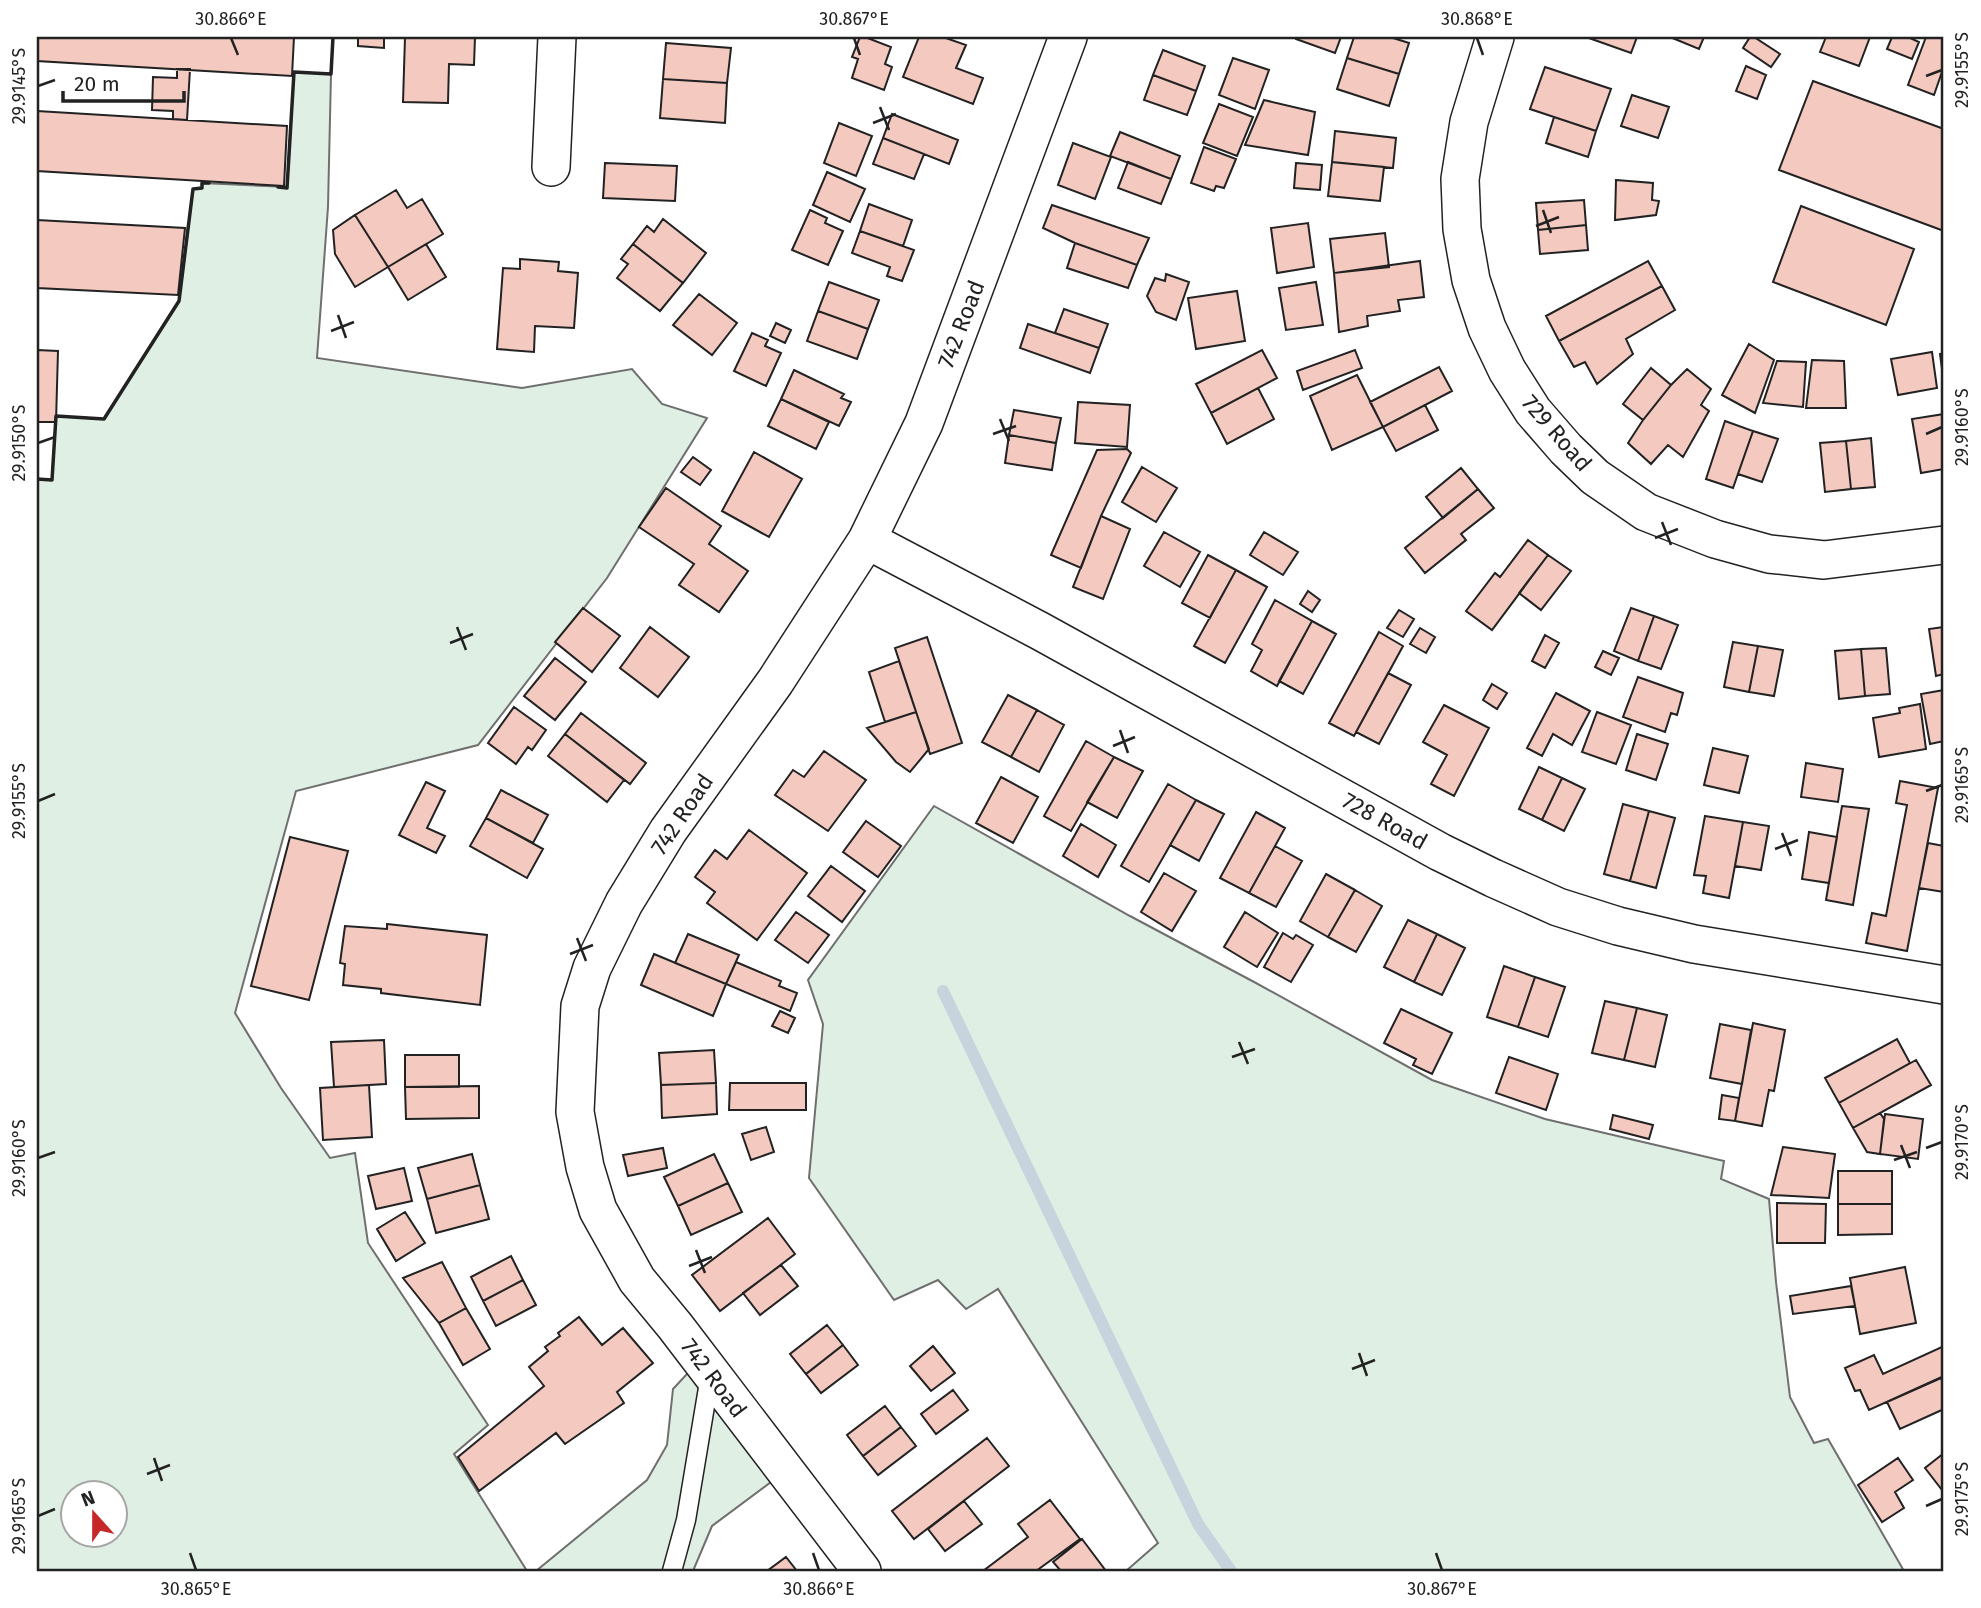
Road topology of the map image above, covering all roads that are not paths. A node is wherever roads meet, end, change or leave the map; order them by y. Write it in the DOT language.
graph roads {
  1 [pos="557,37"];
  2 [pos="1068,37"];
  3 [pos="1495,37"];
  4 [pos="551,167"];
  5 [pos="867,540"];
  6 [pos="1944,545"];
  7 [pos="1944,985"];
  8 [pos="710,1375"];
  9 [pos="672,1571"];
  10 [pos="862,1571"];
  1 -- 4 [label="street"];
  2 -- 5 [label="street, 742 Road"];
  3 -- 6 [label="street, 729 Road"];
  5 -- 7 [label="street, 728 Road"];
  5 -- 8 [label="street, 742 Road"];
  8 -- 9 [label="lane"];
  8 -- 10 [label="street, 742 Road"];
}
